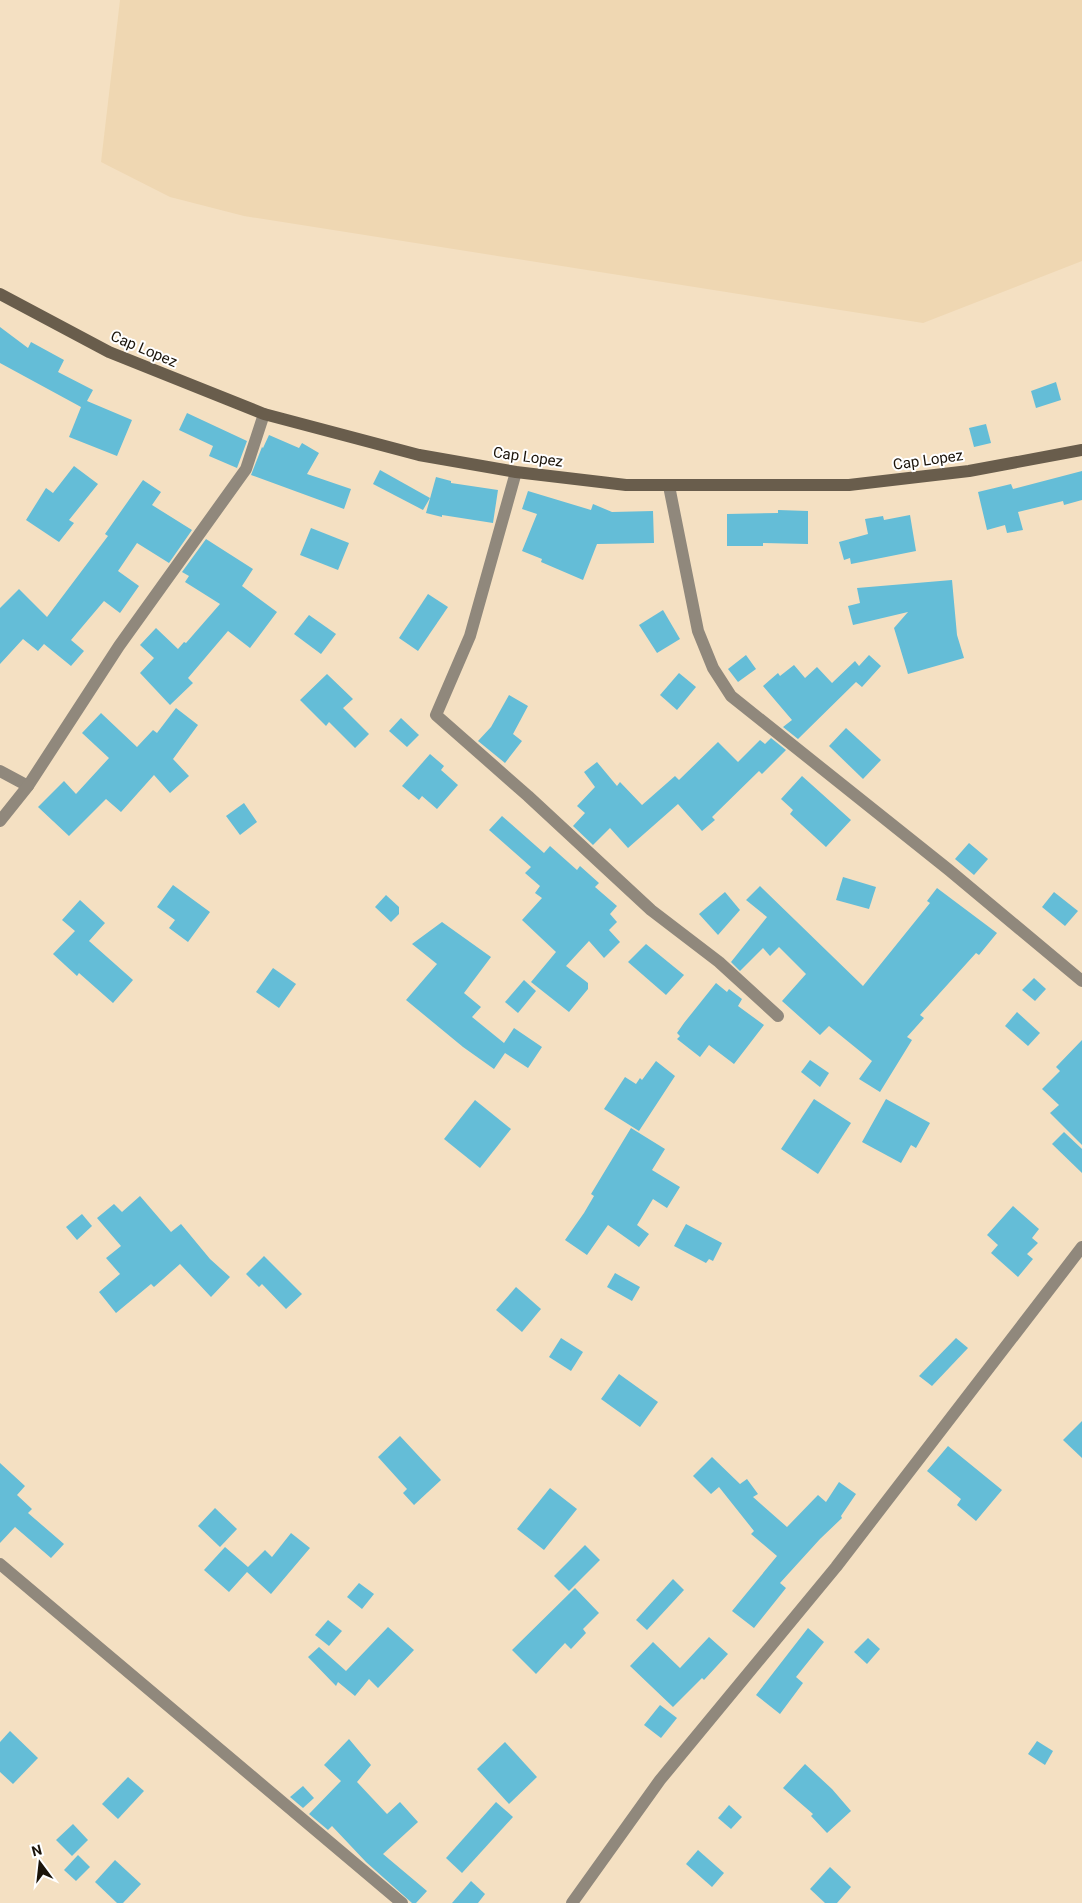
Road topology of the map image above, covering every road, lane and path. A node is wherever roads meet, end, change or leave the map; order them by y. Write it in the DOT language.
graph roads {
  1 [pos="0,294"];
  2 [pos="264,414"];
  3 [pos="1082,450"];
  4 [pos="516,472"];
  5 [pos="669,486"];
  6 [pos="0,771"];
  7 [pos="28,786"];
  8 [pos="0,821"];
  9 [pos="1082,981"];
  10 [pos="778,1016"];
  11 [pos="1082,1247"];
  12 [pos="0,1564"];
  13 [pos="402,1903"];
  14 [pos="572,1903"];
  1 -- 2 [label="street, Cap Lopez"];
  2 -- 4 [label="street, Cap Lopez"];
  2 -- 7 [label="street"];
  3 -- 5 [label="street, Cap Lopez"];
  4 -- 5 [label="street, Cap Lopez"];
  4 -- 10 [label="street"];
  5 -- 9 [label="street"];
  6 -- 7 [label="street"];
  7 -- 8 [label="street"];
  11 -- 14 [label="street"];
  12 -- 13 [label="street"];
}
